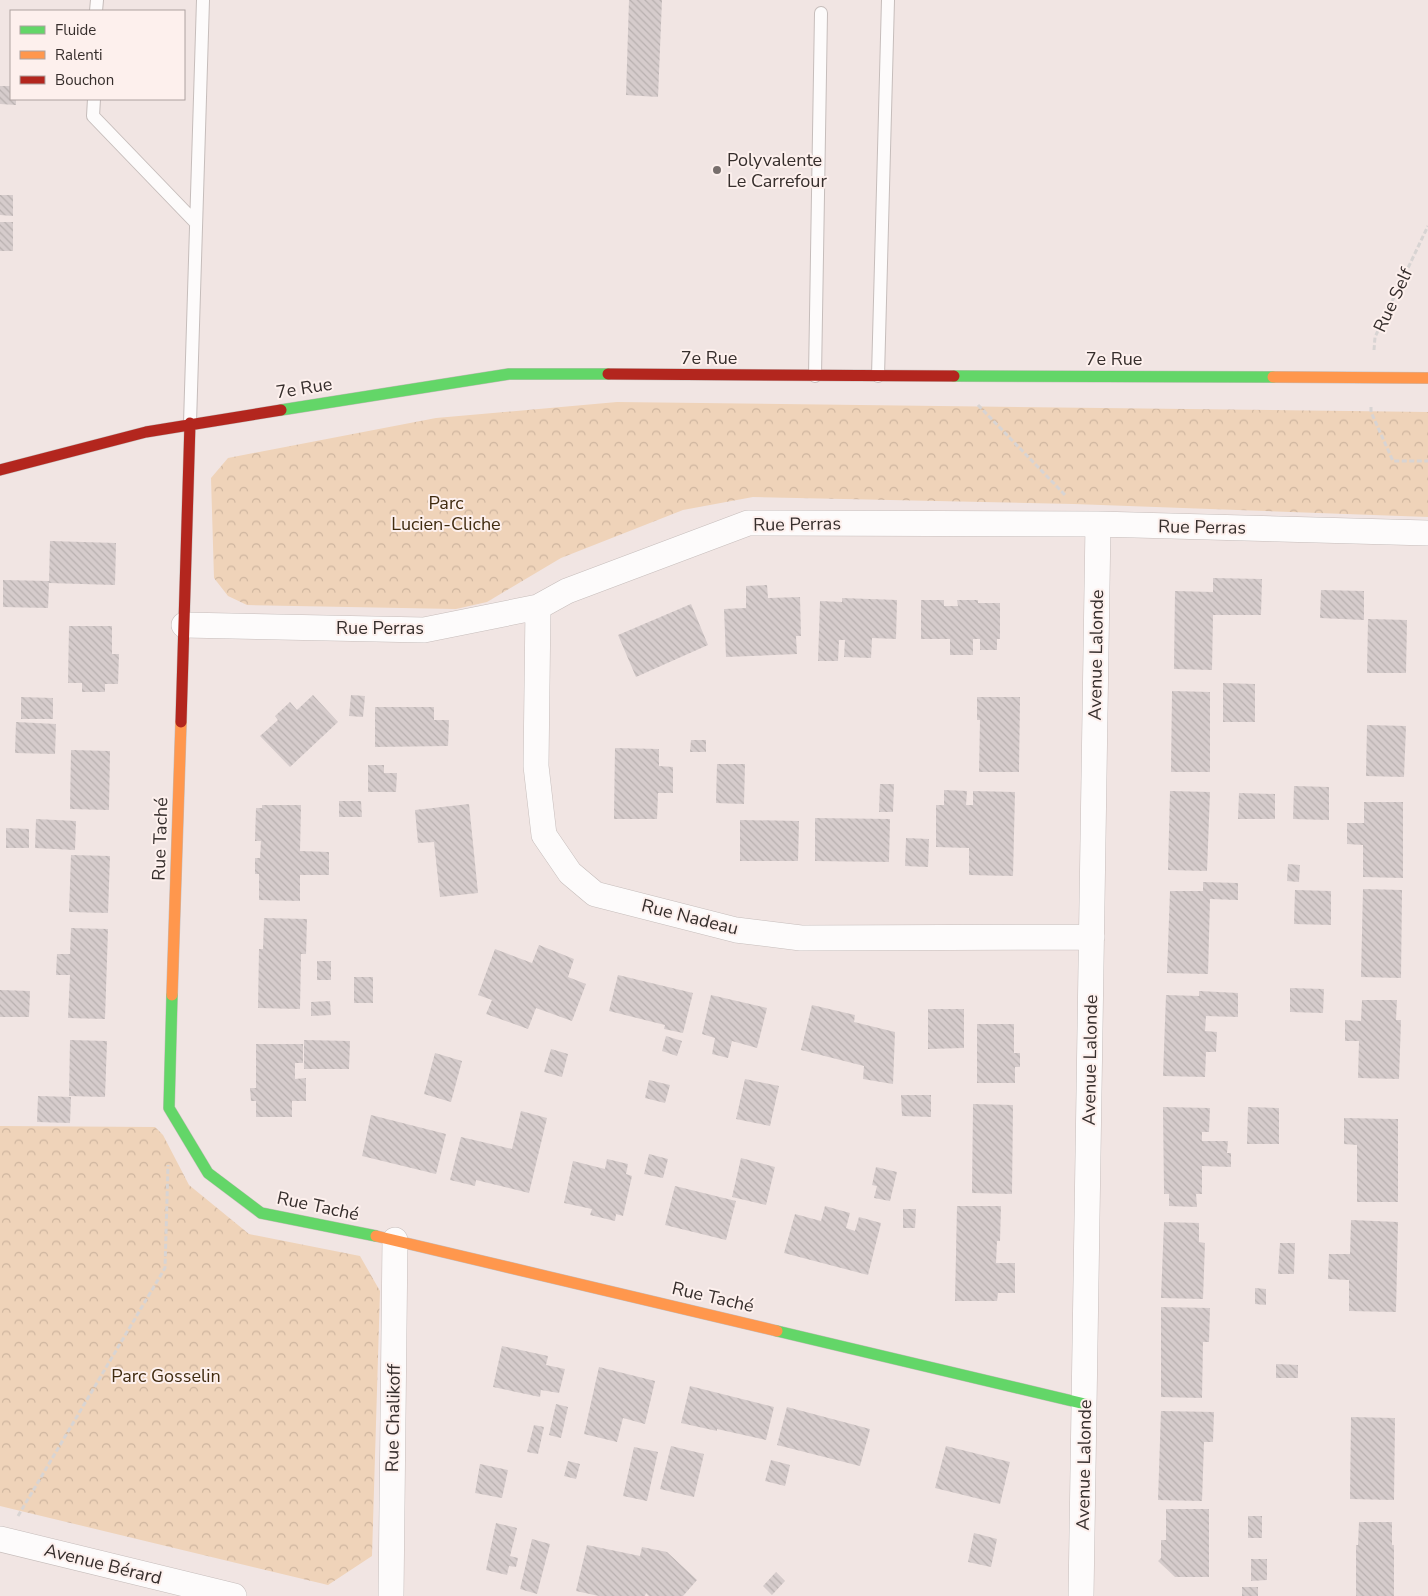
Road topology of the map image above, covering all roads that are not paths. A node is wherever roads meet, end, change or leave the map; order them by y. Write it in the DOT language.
graph roads {
  1 [pos="203,0"];
  2 [pos="888,0"];
  3 [pos="821,13"];
  4 [pos="94,100"];
  5 [pos="196,224"];
  6 [pos="815,376"];
  7 [pos="878,376"];
  8 [pos="1428,378"];
  9 [pos="190,423"];
  10 [pos="0,470"];
  11 [pos="1098,524"];
  12 [pos="1428,533"];
  13 [pos="538,607"];
  14 [pos="184,625"];
  15 [pos="1092,937"];
  16 [pos="394,1240"];
  17 [pos="1085,1404"];
  18 [pos="2,1540"];
  19 [pos="234,1596"];
  20 [pos="391,1596"];
  21 [pos="1082,1596"];
  1 -- 5 [label="lane"];
  2 -- 7 [label="lane"];
  3 -- 6 [label="lane"];
  4 -- 5 [label="lane"];
  5 -- 9 [label="lane"];
  6 -- 7 [label="street, 7e Rue"];
  6 -- 9 [label="street, 7e Rue"];
  7 -- 8 [label="street, 7e Rue"];
  9 -- 10 [label="street, 7e Rue"];
  9 -- 14 [label="street, Rue Taché"];
  11 -- 12 [label="street, Rue Perras"];
  11 -- 13 [label="street, Rue Perras"];
  11 -- 15 [label="street, Avenue Lalonde"];
  13 -- 14 [label="street, Rue Perras"];
  13 -- 15 [label="street, Rue Nadeau"];
  14 -- 16 [label="street, Rue Taché"];
  15 -- 17 [label="street, Avenue Lalonde"];
  16 -- 17 [label="street, Rue Taché"];
  16 -- 20 [label="street, Rue Chalikoff"];
  17 -- 21 [label="street, Avenue Lalonde"];
  18 -- 19 [label="street, Avenue Bérard"];
}
